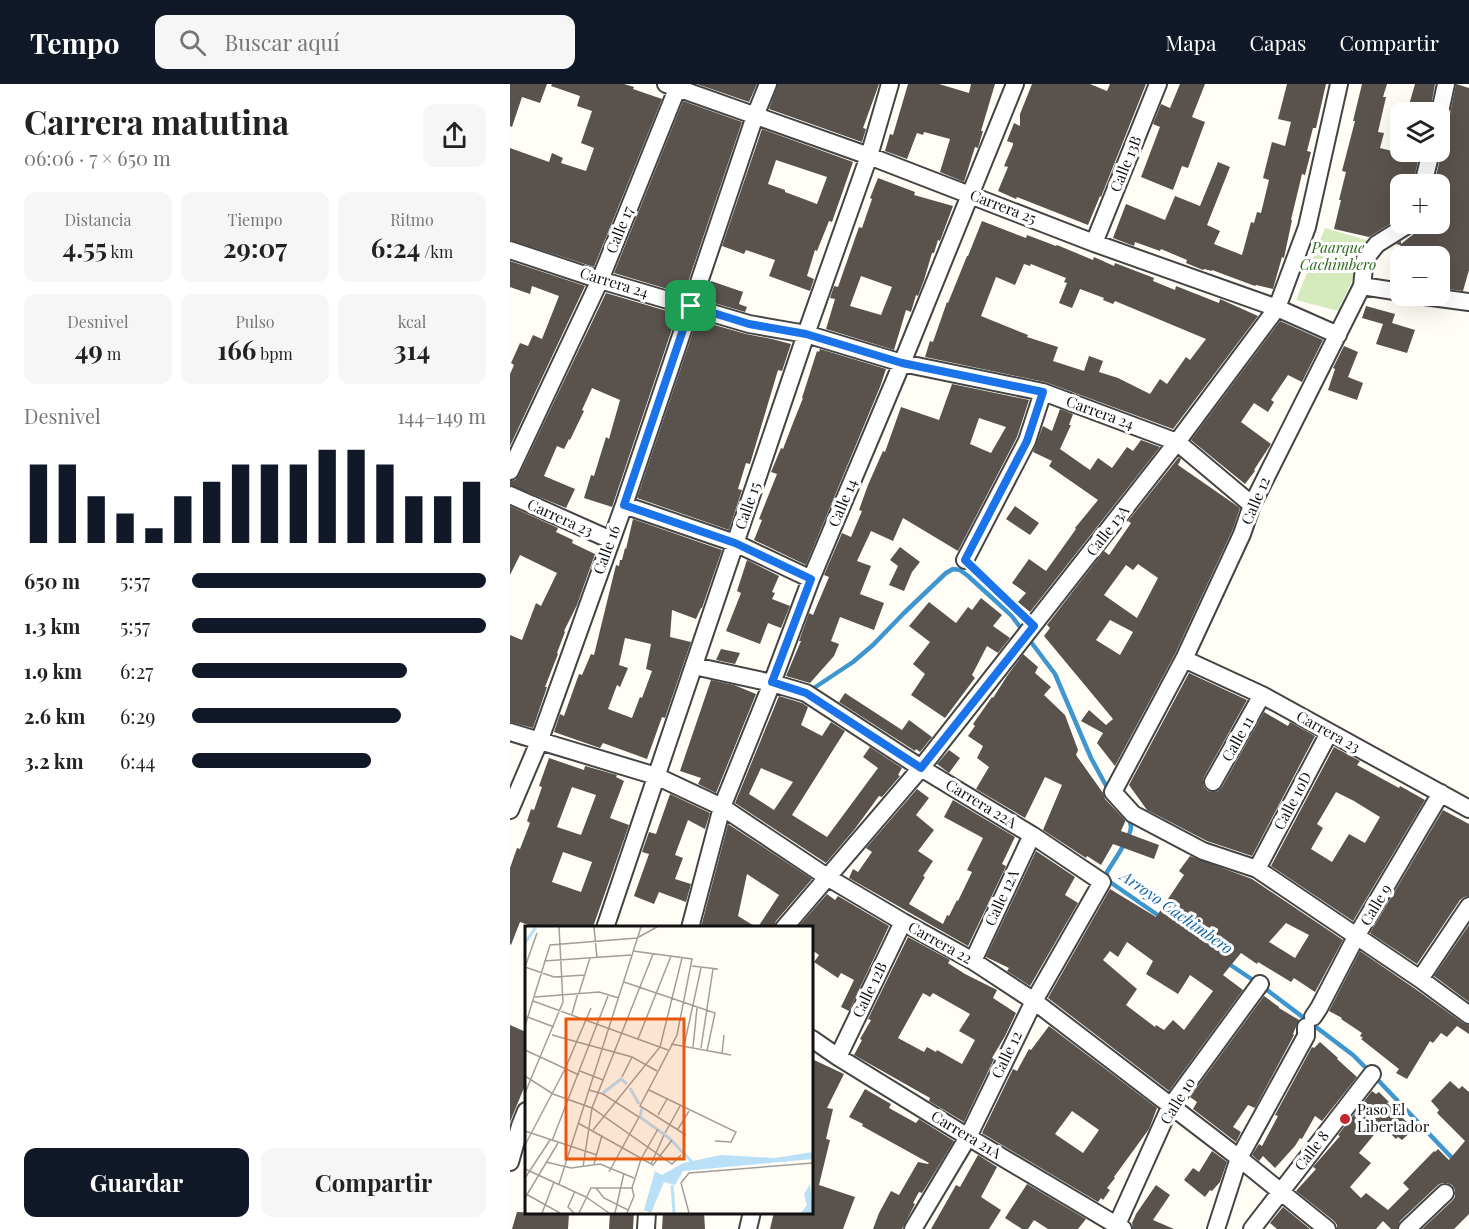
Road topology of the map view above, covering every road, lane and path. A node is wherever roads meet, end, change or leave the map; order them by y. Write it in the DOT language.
graph roads {
  1 [pos="768,84"];
  2 [pos="890,84"];
  3 [pos="1014,84"];
  4 [pos="1158,84"];
  5 [pos="1340,84"];
  6 [pos="1446,84"];
  7 [pos="674,85"];
  8 [pos="1442,102"];
  9 [pos="755,116"];
  10 [pos="869,156"];
  11 [pos="971,195"];
  12 [pos="1393,234"];
  13 [pos="1094,243"];
  14 [pos="510,250"];
  15 [pos="600,280"];
  16 [pos="1362,286"];
  17 [pos="1390,290"];
  18 [pos="1450,299"];
  19 [pos="1469,302"];
  20 [pos="691,306"];
  21 [pos="1277,308"];
  22 [pos="806,334"];
  23 [pos="1338,335"];
  24 [pos="902,363"];
  25 [pos="1043,392"];
  26 [pos="1177,442"];
  27 [pos="510,471"];
  28 [pos="510,495"];
  29 [pos="624,505"];
  30 [pos="1252,505"];
  31 [pos="611,540"];
  32 [pos="735,543"];
  33 [pos="965,560"];
  34 [pos="811,579"];
  35 [pos="1034,626"];
  36 [pos="1184,659"];
  37 [pos="694,666"];
  38 [pos="772,682"];
  39 [pos="1262,695"];
  40 [pos="510,732"];
  41 [pos="1329,733"];
  42 [pos="538,742"];
  43 [pos="921,768"];
  44 [pos="656,776"];
  45 [pos="1213,782"];
  46 [pos="1441,794"];
  47 [pos="722,807"];
  48 [pos="1469,809"];
  49 [pos="510,810"];
  50 [pos="1032,835"];
  51 [pos="1257,869"];
  52 [pos="827,877"];
  53 [pos="1102,882"];
  54 [pos="1469,906"];
  55 [pos="903,922"];
  56 [pos="605,926"];
  57 [pos="690,926"];
  58 [pos="785,926"];
  59 [pos="1357,935"];
  60 [pos="973,961"];
  61 [pos="1420,979"];
  62 [pos="1260,984"];
  63 [pos="1034,1001"];
  64 [pos="1469,1015"];
  65 [pos="813,1040"];
  66 [pos="838,1057"];
  67 [pos="1372,1074"];
  68 [pos="1170,1107"];
  69 [pos="521,1122"];
  70 [pos="968,1137"];
  71 [pos="1239,1158"];
  72 [pos="510,1162"];
  73 [pos="1281,1192"];
  74 [pos="1445,1193"];
  75 [pos="647,1214"];
  76 [pos="752,1214"];
  77 [pos="1118,1228"];
  78 [pos="646,1229"];
  79 [pos="748,1229"];
  80 [pos="913,1229"];
  81 [pos="1216,1229"];
  82 [pos="1252,1229"];
  83 [pos="1327,1229"];
  84 [pos="1407,1229"];
  1 -- 9 [label="street, Calle 16"];
  2 -- 10 [label="street, Calle 15"];
  3 -- 11 [label="street, Calle 14"];
  4 -- 13 [label="street, Calle 13B"];
  5 -- 21 [label="street, Calle 13A"];
  6 -- 8 [label="street"];
  7 -- 9 [label="street, Carrera 25"];
  7 -- 15 [label="street, Calle 17"];
  9 -- 10 [label="street, Carrera 25"];
  9 -- 20 [label="street, Calle 16"];
  10 -- 11 [label="street, Carrera 25"];
  10 -- 22 [label="street, Calle 15"];
  11 -- 13 [label="street, Carrera 25"];
  11 -- 24 [label="street, Calle 14"];
  12 -- 16 [label="street, Calle 12"];
  13 -- 21 [label="street, Carrera 25"];
  14 -- 15 [label="street, Carrera 24"];
  15 -- 20 [label="street, Carrera 24"];
  15 -- 27 [label="street, Calle 17"];
  16 -- 17 [label="street"];
  16 -- 23 [label="street, Calle 12"];
  18 -- 19 [label="street"];
  20 -- 22 [label="street, Carrera 24"];
  20 -- 29 [label="street, Calle 16"];
  21 -- 23 [label="street, Carrera 25"];
  21 -- 26 [label="street, Calle 13A"];
  22 -- 24 [label="street, Carrera 24"];
  22 -- 32 [label="street, Calle 15"];
  23 -- 30 [label="street, Calle 12"];
  24 -- 25 [label="street, Carrera 24"];
  24 -- 34 [label="street, Calle 14"];
  25 -- 26 [label="street, Carrera 24"];
  25 -- 33 [label="street"];
  26 -- 30 [label="street, Carrera 24"];
  26 -- 35 [label="street, Calle 13A"];
  28 -- 31 [label="street, Carrera 23"];
  29 -- 31 [label="street, Calle 16"];
  29 -- 32 [label="street"];
  30 -- 36 [label="street, Calle 12"];
  31 -- 42 [label="street, Calle 16"];
  32 -- 34 [label="street"];
  32 -- 37 [label="street, Calle 15"];
  33 -- 35 [label="lane"];
  34 -- 38 [label="street, Calle 14"];
  35 -- 43 [label="street, Calle 13A"];
  36 -- 39 [label="street, Carrera 23"];
  36 -- 51 [label="street, Calle 12"];
  37 -- 38 [label="street, Carrera 22A"];
  37 -- 44 [label="street, Calle 15"];
  38 -- 43 [label="street, Carrera 22A"];
  38 -- 47 [label="street, Calle 14"];
  39 -- 41 [label="street, Carrera 23"];
  39 -- 45 [label="street, Calle 11"];
  40 -- 42 [label="street, Carrera 22"];
  41 -- 46 [label="street, Carrera 23"];
  41 -- 51 [label="street, Calle 10D"];
  42 -- 44 [label="street, Carrera 22"];
  42 -- 49 [label="street, Calle 16"];
  43 -- 50 [label="street, Carrera 22A"];
  43 -- 52 [label="street, Calle 13A"];
  44 -- 47 [label="street, Carrera 22"];
  44 -- 56 [label="street, Calle 15"];
  46 -- 48 [label="street, Carrera 23"];
  46 -- 59 [label="street, Calle 9"];
  47 -- 52 [label="street, Carrera 22"];
  47 -- 57 [label="street, Calle 14"];
  50 -- 53 [label="street, Carrera 22A"];
  50 -- 60 [label="street, Calle 12A"];
  51 -- 59 [label="street"];
  52 -- 55 [label="street, Carrera 22"];
  52 -- 58 [label="street, Calle 13A"];
  53 -- 63 [label="street, Calle 12"];
  54 -- 61 [label="street"];
  55 -- 60 [label="street, Carrera 22"];
  55 -- 66 [label="street, Calle 12B"];
  59 -- 61 [label="street"];
  59 -- 71 [label="street, Calle 9"];
  60 -- 63 [label="street, Carrera 22"];
  61 -- 64 [label="street"];
  62 -- 68 [label="street, Calle 10"];
  63 -- 68 [label="street, Carrera 22"];
  63 -- 70 [label="street, Calle 12"];
  65 -- 66 [label="street, Carrera 21A"];
  66 -- 70 [label="street, Carrera 21A"];
  67 -- 73 [label="street, Calle 8"];
  68 -- 71 [label="street, Carrera 22"];
  68 -- 77 [label="street, Calle 10"];
  69 -- 72 [label="street"];
  70 -- 77 [label="street, Carrera 21A"];
  70 -- 80 [label="street, Calle 12"];
  71 -- 73 [label="street, Carrera 22"];
  71 -- 81 [label="street, Calle 9"];
  73 -- 82 [label="street, Calle 8"];
  73 -- 83 [label="street, Carrera 22"];
  74 -- 84 [label="street"];
  75 -- 78 [label="street"];
  76 -- 79 [label="street"];
}
